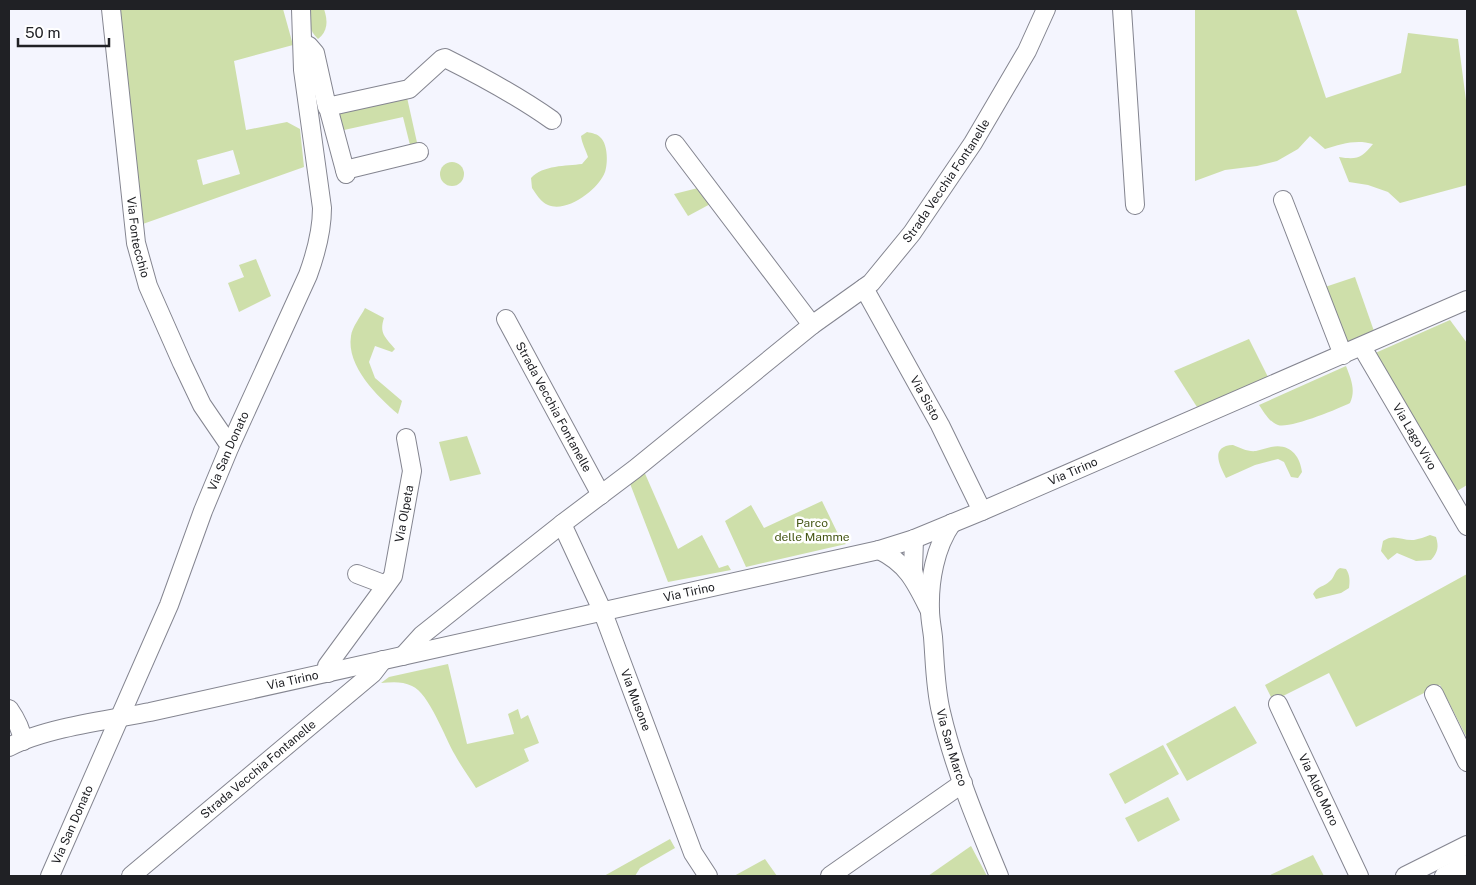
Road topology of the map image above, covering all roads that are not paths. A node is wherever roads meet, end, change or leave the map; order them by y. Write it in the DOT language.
graph roads {
  1 [pos="111,9"];
  2 [pos="301,9"];
  3 [pos="1046,9"];
  4 [pos="1122,9"];
  5 [pos="303,43"];
  6 [pos="328,107"];
  7 [pos="552,120"];
  8 [pos="675,144"];
  9 [pos="419,152"];
  10 [pos="1283,200"];
  11 [pos="1135,205"];
  12 [pos="864,288"];
  13 [pos="1467,300"];
  14 [pos="506,319"];
  15 [pos="812,325"];
  16 [pos="1362,347"];
  17 [pos="1343,355"];
  18 [pos="406,438"];
  19 [pos="230,446"];
  20 [pos="601,495"];
  21 [pos="982,511"];
  22 [pos="952,523"];
  23 [pos="562,524"];
  24 [pos="1467,526"];
  25 [pos="914,539"];
  26 [pos="879,550"];
  27 [pos="933,571"];
  28 [pos="357,574"];
  29 [pos="916,583"];
  30 [pos="386,585"];
  31 [pos="602,610"];
  32 [pos="930,611"];
  33 [pos="403,656"];
  34 [pos="383,660"];
  35 [pos="328,673"];
  36 [pos="1434,694"];
  37 [pos="1278,704"];
  38 [pos="9,709"];
  39 [pos="118,719"];
  40 [pos="16,744"];
  41 [pos="1467,762"];
  42 [pos="963,783"];
  43 [pos="1467,845"];
  44 [pos="1467,864"];
  45 [pos="50,876"];
  46 [pos="131,876"];
  47 [pos="708,876"];
  48 [pos="830,876"];
  49 [pos="999,876"];
  50 [pos="1359,876"];
  51 [pos="1405,876"];
  52 [pos="1444,876"];
  1 -- 19 [label="street, Via Fontecchio"];
  2 -- 5 [label="street, Via San Donato"];
  3 -- 12 [label="street, Strada Vecchia Fontanelle"];
  4 -- 11 [label="street"];
  5 -- 6 [label="street"];
  5 -- 19 [label="street, Via San Donato"];
  6 -- 7 [label="street"];
  6 -- 9 [label="street"];
  8 -- 15 [label="street"];
  10 -- 17 [label="street"];
  12 -- 15 [label="street, Strada Vecchia Fontanelle"];
  12 -- 21 [label="street, Via Sisto"];
  13 -- 16 [label="street, Via Tirino"];
  14 -- 20 [label="street, Strada Vecchia Fontanelle"];
  15 -- 20 [label="street, Strada Vecchia Fontanelle"];
  16 -- 17 [label="street, Via Tirino"];
  16 -- 24 [label="street, Via Lago Vivo"];
  17 -- 21 [label="street, Via Tirino"];
  18 -- 30 [label="street, Via Olpeta"];
  19 -- 39 [label="street, Via San Donato"];
  20 -- 23 [label="street, Strada Vecchia Fontanelle"];
  21 -- 22 [label="street, Via Tirino"];
  22 -- 25 [label="street, Via Tirino"];
  22 -- 27 [label="street, Via San Marco"];
  23 -- 31 [label="street, Via Musone"];
  23 -- 33 [label="street, Strada Vecchia Fontanelle"];
  25 -- 26 [label="street, Via Tirino"];
  25 -- 27 [label="street"];
  25 -- 29 [label="street, Via San Marco"];
  26 -- 29 [label="street, Via San Marco"];
  26 -- 31 [label="street, Via Tirino"];
  27 -- 32 [label="street, Via San Marco"];
  28 -- 30 [label="street"];
  29 -- 32 [label="street, Via San Marco"];
  30 -- 35 [label="street, Via Olpeta"];
  31 -- 33 [label="street, Via Tirino"];
  31 -- 47 [label="street, Via Musone"];
  32 -- 42 [label="street, Via San Marco"];
  33 -- 34 [label="street, Via Tirino"];
  34 -- 35 [label="street, Via Tirino"];
  34 -- 46 [label="street, Strada Vecchia Fontanelle"];
  35 -- 39 [label="street, Via Tirino"];
  36 -- 41 [label="street"];
  37 -- 50 [label="street, Via Aldo Moro"];
  38 -- 40 [label="street"];
  39 -- 40 [label="street, Via Tirino"];
  39 -- 45 [label="street, Via San Donato"];
  42 -- 48 [label="street, Via San Marco"];
  42 -- 49 [label="street"];
  43 -- 51 [label="street"];
  44 -- 52 [label="street"];
}
